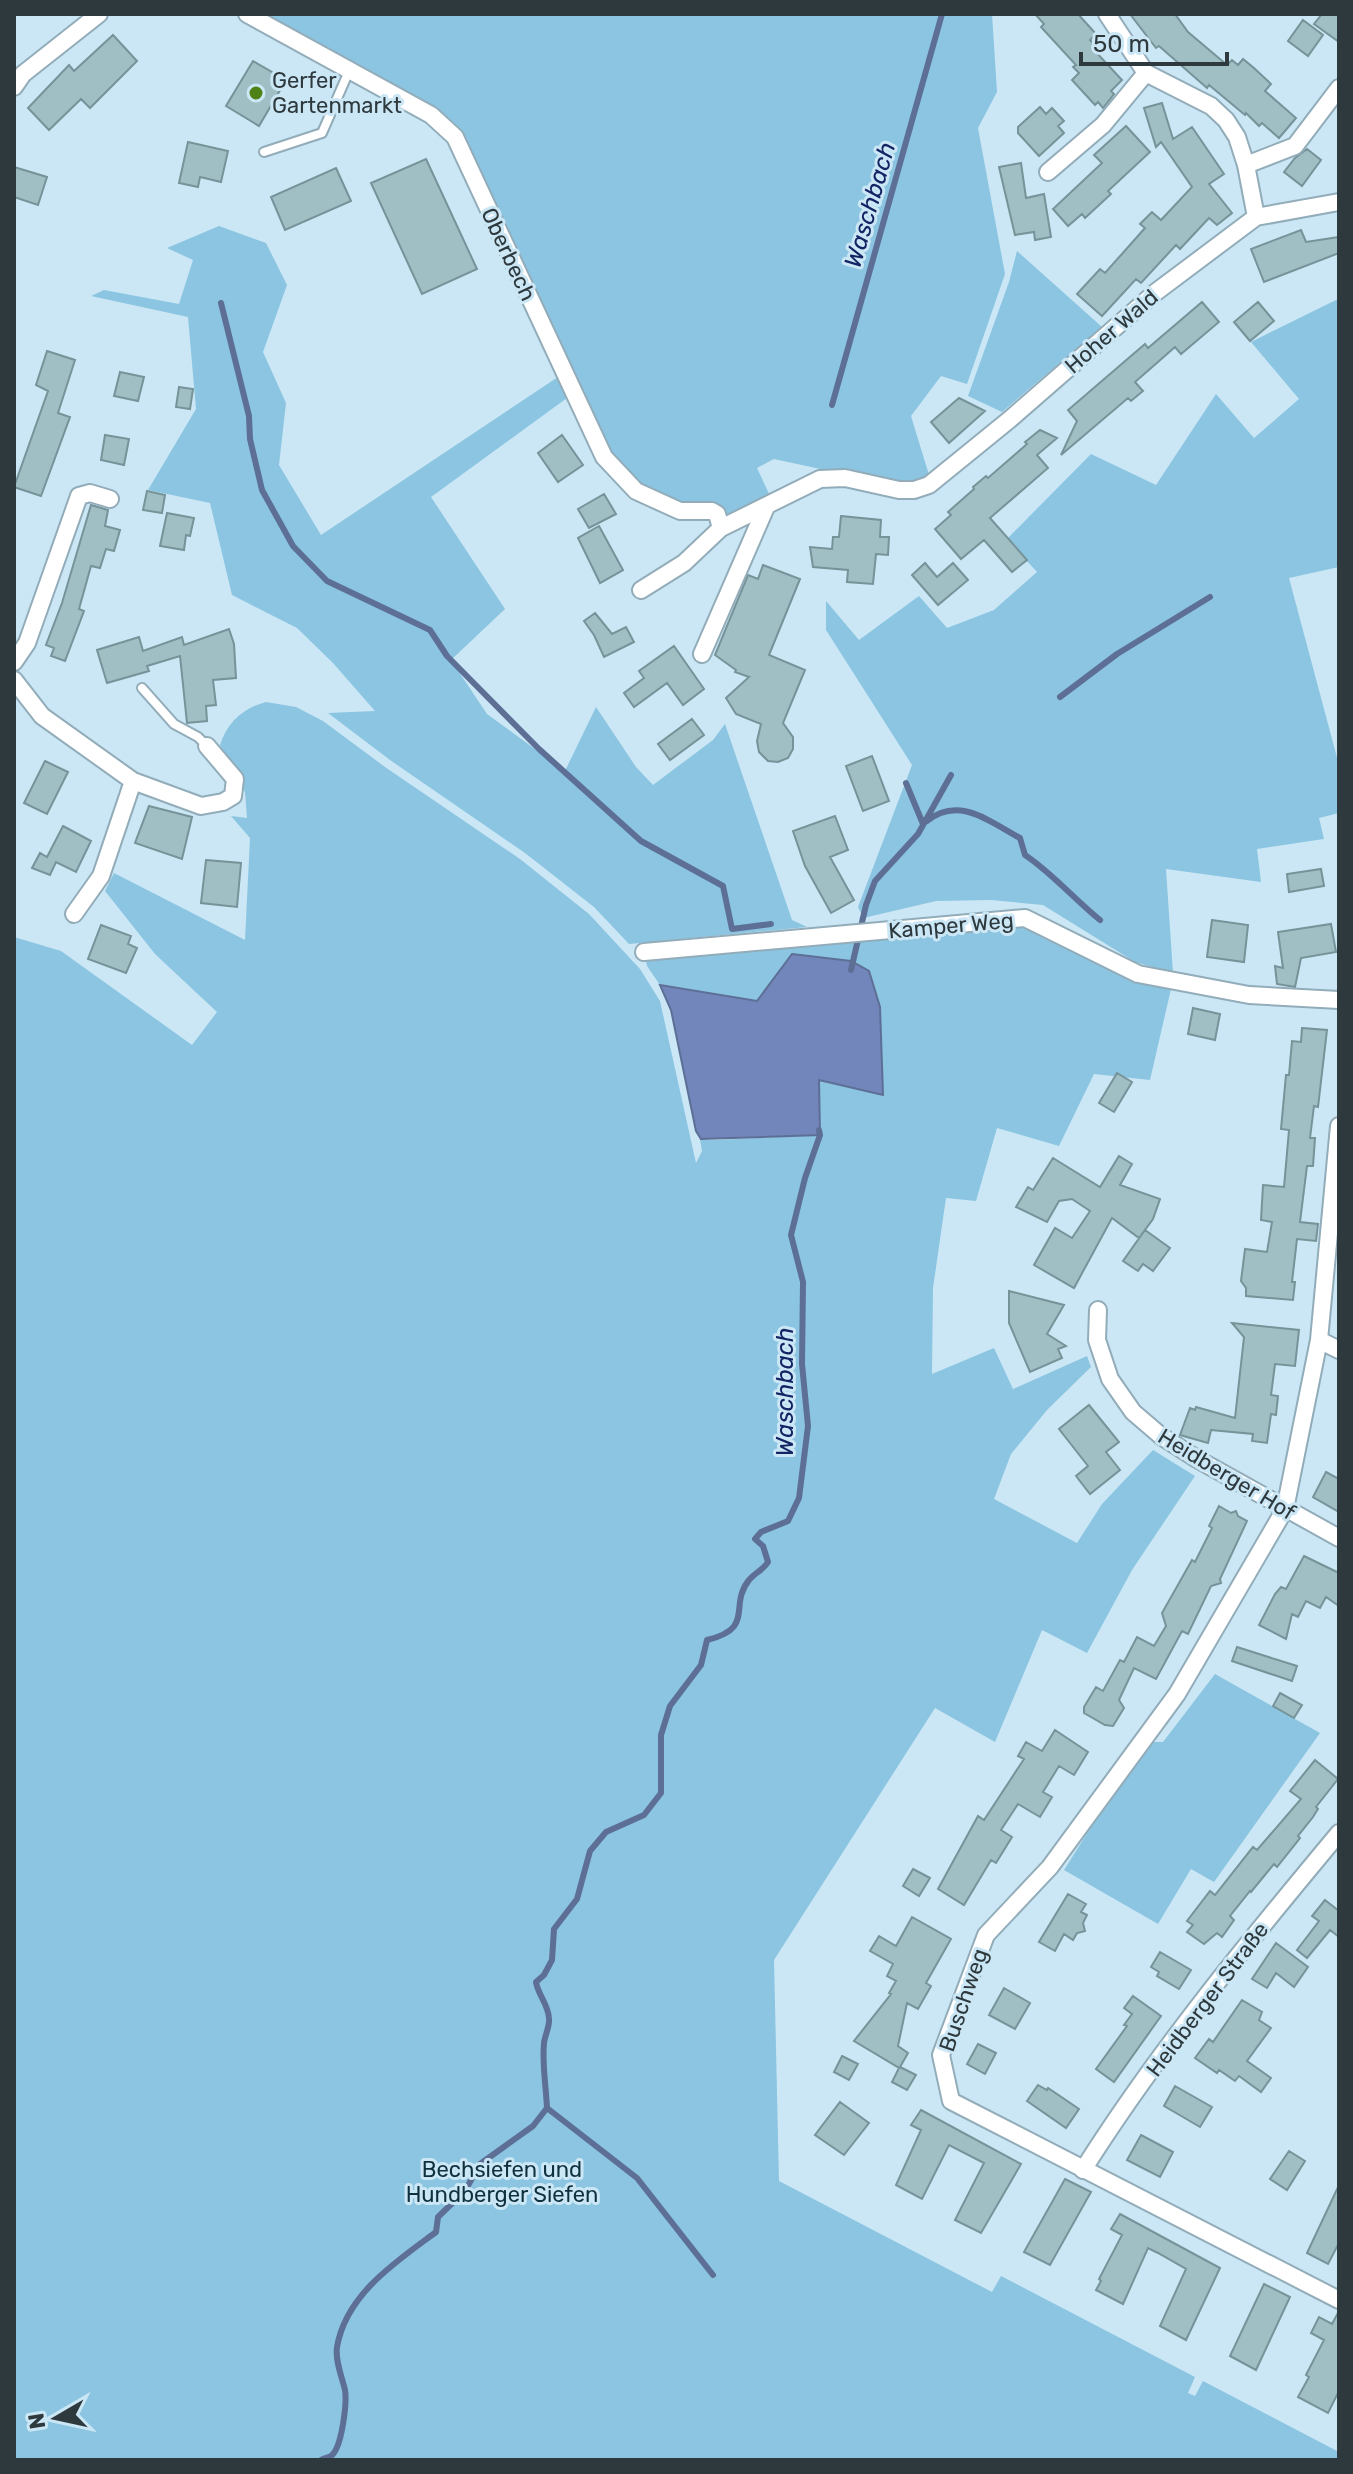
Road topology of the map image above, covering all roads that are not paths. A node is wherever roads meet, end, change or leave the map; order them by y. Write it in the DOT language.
graph roads {
  1 [pos="99,14"];
  2 [pos="247,14"];
  3 [pos="1107,14"];
  4 [pos="349,71"];
  5 [pos="1146,73"];
  6 [pos="14,87"];
  7 [pos="1339,88"];
  8 [pos="264,152"];
  9 [pos="1246,165"];
  10 [pos="1048,172"];
  11 [pos="1339,202"];
  12 [pos="1256,217"];
  13 [pos="110,499"];
  14 [pos="766,507"];
  15 [pos="721,528"];
  16 [pos="641,590"];
  17 [pos="702,654"];
  18 [pos="14,662"];
  19 [pos="14,680"];
  20 [pos="142,688"];
  21 [pos="207,746"];
  22 [pos="133,781"];
  23 [pos="74,914"];
  24 [pos="644,952"];
  25 [pos="1339,1000"];
  26 [pos="1339,1126"];
  27 [pos="1098,1310"];
  28 [pos="1319,1340"];
  29 [pos="1339,1350"];
  30 [pos="1285,1509"];
  31 [pos="1339,1538"];
  32 [pos="1339,1833"];
  33 [pos="1083,2170"];
  34 [pos="1339,2300"];
  1 -- 6 [label="street"];
  2 -- 4 [label="street, Oberbech"];
  3 -- 5 [label="street"];
  4 -- 8 [label="lane"];
  4 -- 15 [label="street, Oberbech"];
  5 -- 9 [label="street"];
  5 -- 10 [label="street"];
  7 -- 9 [label="street"];
  9 -- 12 [label="street"];
  11 -- 12 [label="street, Hoher Wald"];
  12 -- 14 [label="street, Hoher Wald"];
  13 -- 18 [label="street"];
  14 -- 15 [label="street"];
  14 -- 17 [label="street"];
  15 -- 16 [label="street"];
  19 -- 22 [label="street"];
  20 -- 21 [label="lane"];
  21 -- 22 [label="street"];
  22 -- 23 [label="street"];
  24 -- 25 [label="street, Kamper Weg"];
  26 -- 28 [label="street"];
  27 -- 30 [label="street, Heidberger Hof"];
  28 -- 29 [label="street"];
  28 -- 30 [label="street"];
  30 -- 31 [label="street, Heidberger Hof"];
  30 -- 33 [label="street, Buschweg"];
  32 -- 33 [label="street, Heidberger Straße"];
  33 -- 34 [label="street, Buschweg"];
}
